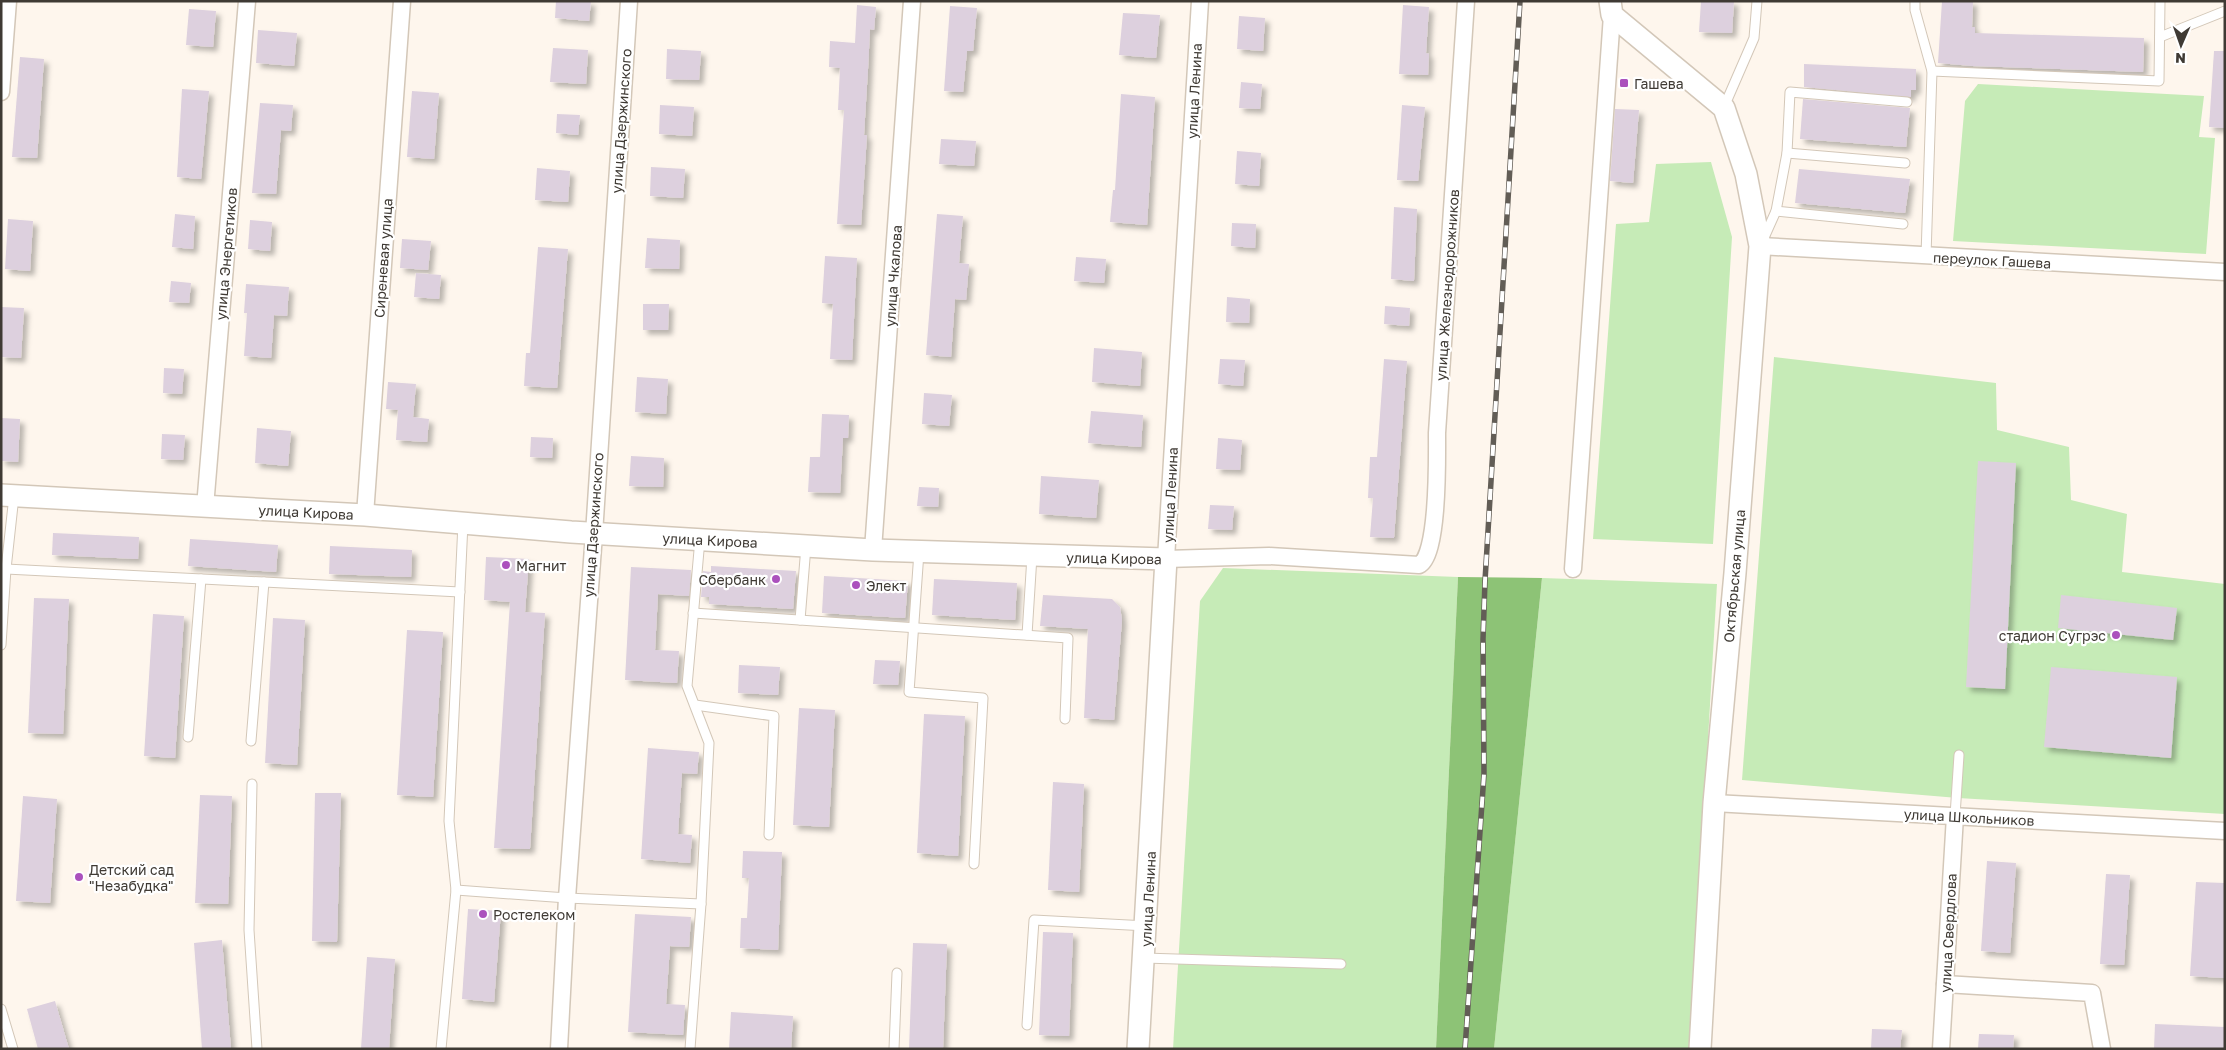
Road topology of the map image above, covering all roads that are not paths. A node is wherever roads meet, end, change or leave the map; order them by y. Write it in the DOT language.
graph roads {
  1 [pos="8,1"];
  2 [pos="247,1"];
  3 [pos="402,1"];
  4 [pos="628,1"];
  5 [pos="912,1"];
  6 [pos="1200,1"];
  7 [pos="1466,1"];
  8 [pos="1757,1"];
  9 [pos="1916,1"];
  10 [pos="2160,1"];
  11 [pos="1611,8"];
  12 [pos="2225,11"];
  13 [pos="2160,37"];
  14 [pos="1932,71"];
  15 [pos="1,92"];
  16 [pos="1907,102"];
  17 [pos="1724,108"];
  18 [pos="1787,153"];
  19 [pos="1905,163"];
  20 [pos="1776,211"];
  21 [pos="1902,224"];
  22 [pos="1760,246"];
  23 [pos="1926,256"];
  24 [pos="2225,272"];
  25 [pos="8,496"];
  26 [pos="205,507"];
  27 [pos="365,516"];
  28 [pos="464,523"];
  29 [pos="594,534"];
  30 [pos="700,539"];
  31 [pos="806,545"];
  32 [pos="873,550"];
  33 [pos="919,552"];
  34 [pos="1032,556"];
  35 [pos="1166,559"];
  36 [pos="1419,565"];
  37 [pos="6,569"];
  38 [pos="1573,569"];
  39 [pos="200,579"];
  40 [pos="264,582"];
  41 [pos="460,592"];
  42 [pos="693,613"];
  43 [pos="800,620"];
  44 [pos="913,628"];
  45 [pos="1027,636"];
  46 [pos="1,644"];
  47 [pos="694,706"];
  48 [pos="1065,719"];
  49 [pos="188,737"];
  50 [pos="251,741"];
  51 [pos="1959,755"];
  52 [pos="252,784"];
  53 [pos="1714,803"];
  54 [pos="1955,816"];
  55 [pos="2225,831"];
  56 [pos="769,835"];
  57 [pos="974,864"];
  58 [pos="456,890"];
  59 [pos="567,898"];
  60 [pos="701,904"];
  61 [pos="1147,926"];
  62 [pos="1144,958"];
  63 [pos="1341,964"];
  64 [pos="898,973"];
  65 [pos="1945,984"];
  66 [pos="1,1009"];
  67 [pos="1027,1025"];
  68 [pos="13,1049"];
  69 [pos="257,1049"];
  70 [pos="441,1049"];
  71 [pos="559,1049"];
  72 [pos="690,1049"];
  73 [pos="894,1049"];
  74 [pos="1138,1049"];
  75 [pos="1700,1049"];
  76 [pos="1941,1049"];
  77 [pos="2102,1049"];
  1 -- 15 [label="street"];
  2 -- 26 [label="street, улица Энергетиков"];
  3 -- 27 [label="street, Сиреневая улица"];
  4 -- 29 [label="street, улица Дзержинского"];
  5 -- 32 [label="street, улица Чкалова"];
  6 -- 35 [label="street, улица Ленина"];
  7 -- 36 [label="street, улица Железнодорожников"];
  8 -- 17 [label="lane"];
  9 -- 14 [label="lane"];
  10 -- 13 [label="lane"];
  11 -- 17 [label="street"];
  11 -- 38 [label="street"];
  12 -- 13 [label="lane"];
  13 -- 14 [label="lane"];
  14 -- 23 [label="lane"];
  16 -- 18 [label="lane"];
  17 -- 22 [label="street, Октябрьская улица"];
  18 -- 19 [label="lane"];
  18 -- 20 [label="lane"];
  20 -- 21 [label="lane"];
  20 -- 22 [label="lane"];
  22 -- 23 [label="street, переулок Гашева"];
  22 -- 53 [label="street, Октябрьская улица"];
  23 -- 24 [label="street, переулок Гашева"];
  25 -- 26 [label="street, улица Кирова"];
  25 -- 37 [label="lane"];
  26 -- 27 [label="street, улица Кирова"];
  27 -- 28 [label="street, улица Кирова"];
  28 -- 29 [label="street, улица Кирова"];
  28 -- 41 [label="lane"];
  29 -- 30 [label="street, улица Кирова"];
  29 -- 59 [label="street, улица Дзержинского"];
  30 -- 31 [label="street, улица Кирова"];
  30 -- 42 [label="lane"];
  31 -- 32 [label="street, улица Кирова"];
  31 -- 43 [label="lane"];
  32 -- 33 [label="street, улица Кирова"];
  33 -- 34 [label="street, улица Кирова"];
  33 -- 44 [label="lane"];
  34 -- 35 [label="street, улица Кирова"];
  34 -- 45 [label="lane"];
  35 -- 36 [label="street, улица Кирова"];
  35 -- 61 [label="street, улица Ленина"];
  37 -- 39 [label="lane"];
  37 -- 46 [label="lane"];
  39 -- 40 [label="lane"];
  39 -- 49 [label="lane"];
  40 -- 41 [label="lane"];
  40 -- 50 [label="lane"];
  41 -- 58 [label="lane"];
  42 -- 43 [label="lane"];
  42 -- 47 [label="lane"];
  43 -- 44 [label="lane"];
  44 -- 45 [label="lane"];
  44 -- 57 [label="lane"];
  45 -- 48 [label="lane"];
  47 -- 56 [label="lane"];
  47 -- 60 [label="lane"];
  51 -- 54 [label="lane"];
  52 -- 69 [label="lane"];
  53 -- 54 [label="street, улица Школьников"];
  53 -- 75 [label="street, Октябрьская улица"];
  54 -- 55 [label="street, улица Школьников"];
  54 -- 65 [label="street, улица Свердлова"];
  58 -- 59 [label="lane"];
  58 -- 70 [label="lane"];
  59 -- 60 [label="lane"];
  59 -- 71 [label="street, улица Дзержинского"];
  60 -- 72 [label="lane"];
  61 -- 62 [label="street, улица Ленина"];
  61 -- 67 [label="lane"];
  62 -- 63 [label="lane"];
  62 -- 74 [label="street, улица Ленина"];
  64 -- 73 [label="lane"];
  65 -- 76 [label="street, улица Свердлова"];
  65 -- 77 [label="street"];
  66 -- 68 [label="lane"];
}
